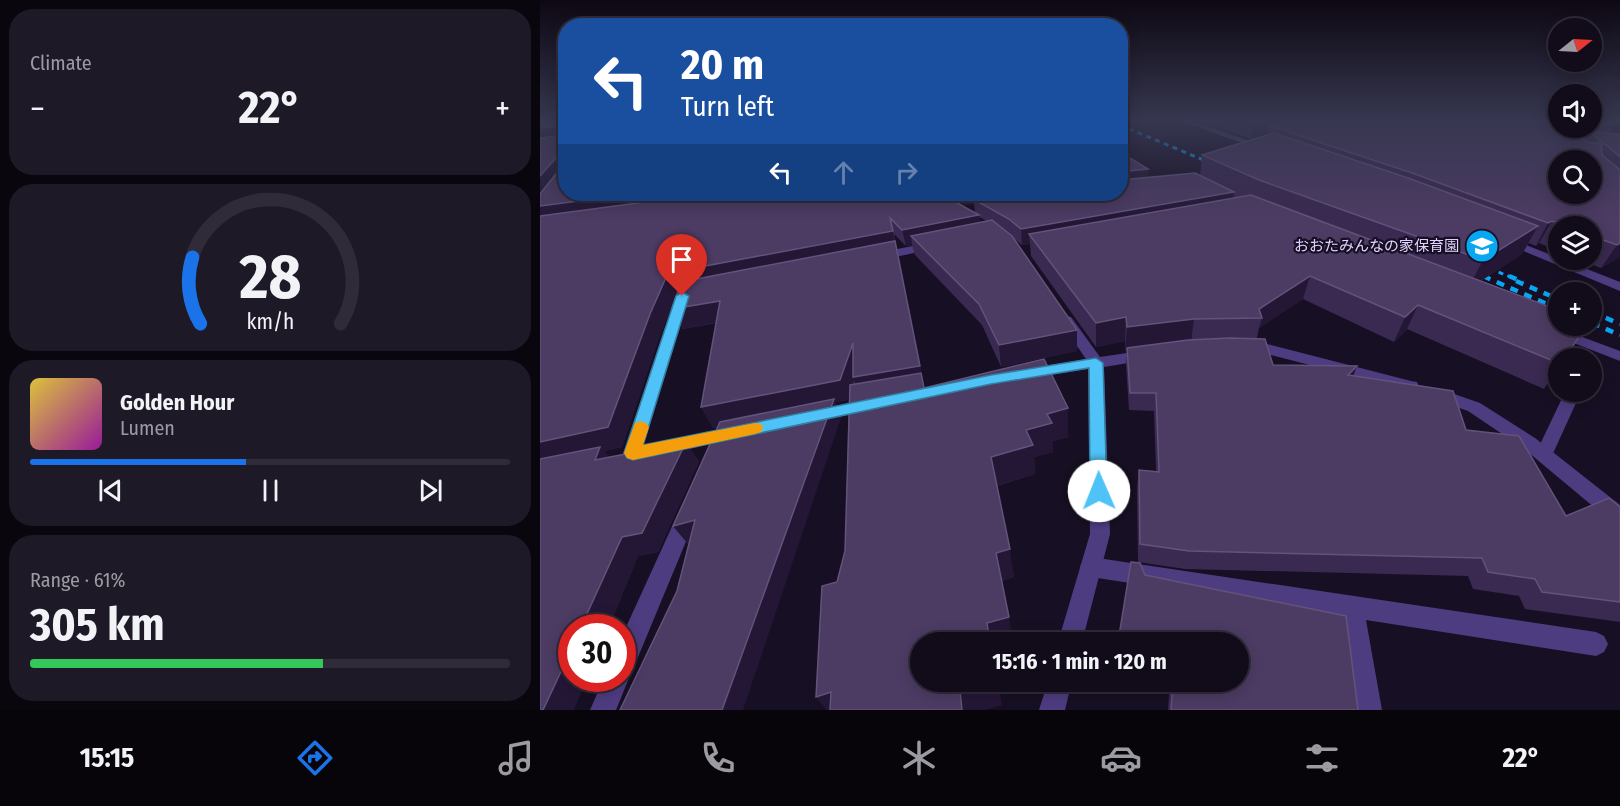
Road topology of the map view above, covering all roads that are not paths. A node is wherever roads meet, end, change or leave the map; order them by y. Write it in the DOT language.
graph roads {
  1 [pos="1500,237"];
  2 [pos="949,243"];
  3 [pos="868,259"];
  4 [pos="1620,287"];
  5 [pos="694,294"];
  6 [pos="1062,314"];
  7 [pos="1544,326"];
  8 [pos="1232,347"];
  9 [pos="1166,353"];
  10 [pos="1620,356"];
  11 [pos="1096,363"];
  12 [pos="1014,376"];
  13 [pos="886,401"];
  14 [pos="1568,402"];
  15 [pos="804,418"];
  16 [pos="745,430"];
  17 [pos="722,435"];
  18 [pos="1544,455"];
  19 [pos="712,457"];
  20 [pos="693,501"];
  21 [pos="1620,517"];
  22 [pos="1091,567"];
  23 [pos="1352,607"];
  24 [pos="636,632"];
  25 [pos="1073,632"];
  26 [pos="1596,644"];
  27 [pos="611,692"];
  28 [pos="1057,692"];
  29 [pos="603,710"];
  30 [pos="1052,710"];
  31 [pos="1369,710"];
  1 -- 4 [label="street"];
  2 -- 3 [label="street"];
  5 -- 17 [label="street"];
  6 -- 11 [label="street"];
  7 -- 10 [label="street"];
  8 -- 18 [label="street"];
  9 -- 11 [label="street"];
  11 -- 12 [label="street"];
  11 -- 22 [label="street"];
  13 -- 15 [label="street"];
  14 -- 18 [label="street"];
  16 -- 17 [label="street"];
  17 -- 19 [label="street"];
  18 -- 21 [label="street"];
  20 -- 24 [label="street"];
  22 -- 23 [label="street"];
  22 -- 25 [label="street"];
  23 -- 26 [label="street"];
  23 -- 31 [label="street"];
  27 -- 29 [label="street"];
  28 -- 30 [label="street"];
}
